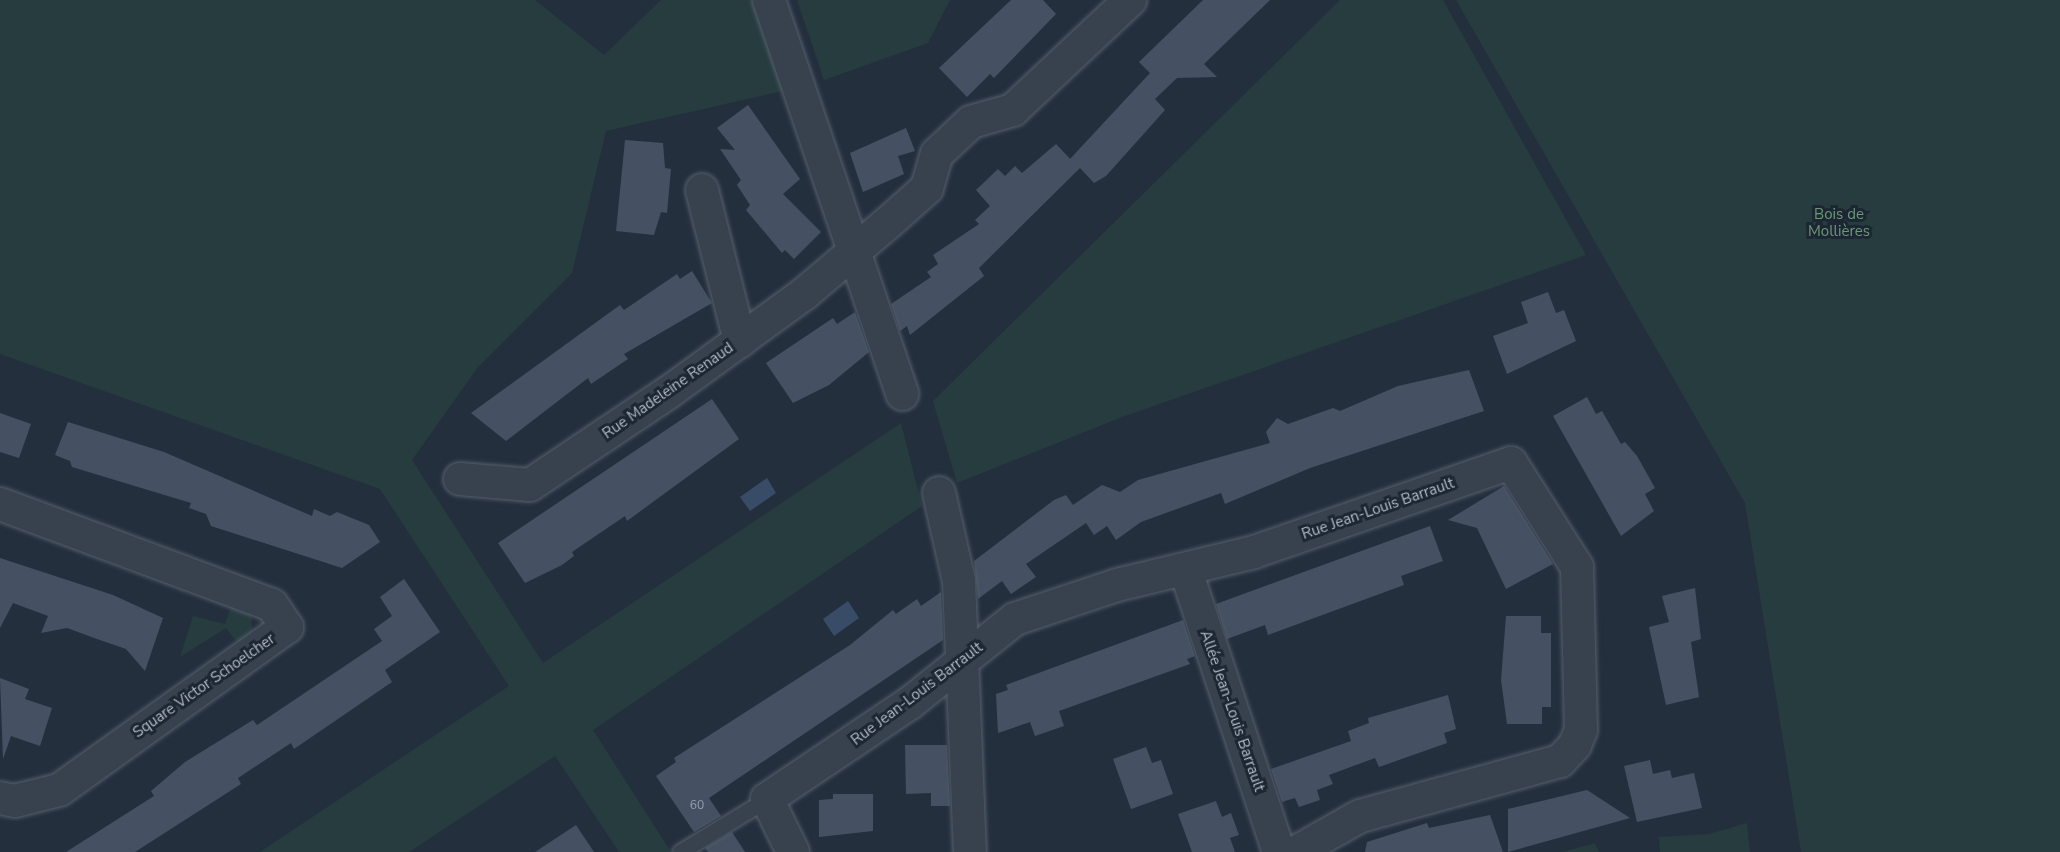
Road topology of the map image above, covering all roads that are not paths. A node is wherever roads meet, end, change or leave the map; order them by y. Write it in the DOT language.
graph roads {
  1 [pos="769,0"];
  2 [pos="1130,0"];
  3 [pos="702,190"];
  4 [pos="857,248"];
  5 [pos="740,340"];
  6 [pos="902,394"];
  7 [pos="460,479"];
  8 [pos="939,493"];
  9 [pos="0,504"];
  10 [pos="1185,571"];
  11 [pos="965,659"];
  12 [pos="0,798"];
  13 [pos="767,799"];
  14 [pos="680,852"];
  15 [pos="793,852"];
  16 [pos="970,852"];
  17 [pos="1279,852"];
  18 [pos="1296,852"];
  1 -- 4 [label="street"];
  2 -- 4 [label="street, Rue Madeleine Renaud"];
  3 -- 5 [label="street"];
  4 -- 5 [label="street, Rue Madeleine Renaud"];
  4 -- 6 [label="street"];
  5 -- 7 [label="street, Rue Madeleine Renaud"];
  8 -- 11 [label="street"];
  9 -- 12 [label="street, Square Victor Schoelcher"];
  10 -- 11 [label="street, Rue Jean-Louis Barrault"];
  10 -- 17 [label="street, Allée Jean-Louis Barrault"];
  10 -- 18 [label="street, Rue Jean-Louis Barrault"];
  11 -- 13 [label="street, Rue Jean-Louis Barrault"];
  11 -- 16 [label="street"];
  13 -- 14 [label="lane"];
  13 -- 15 [label="street"];
}
